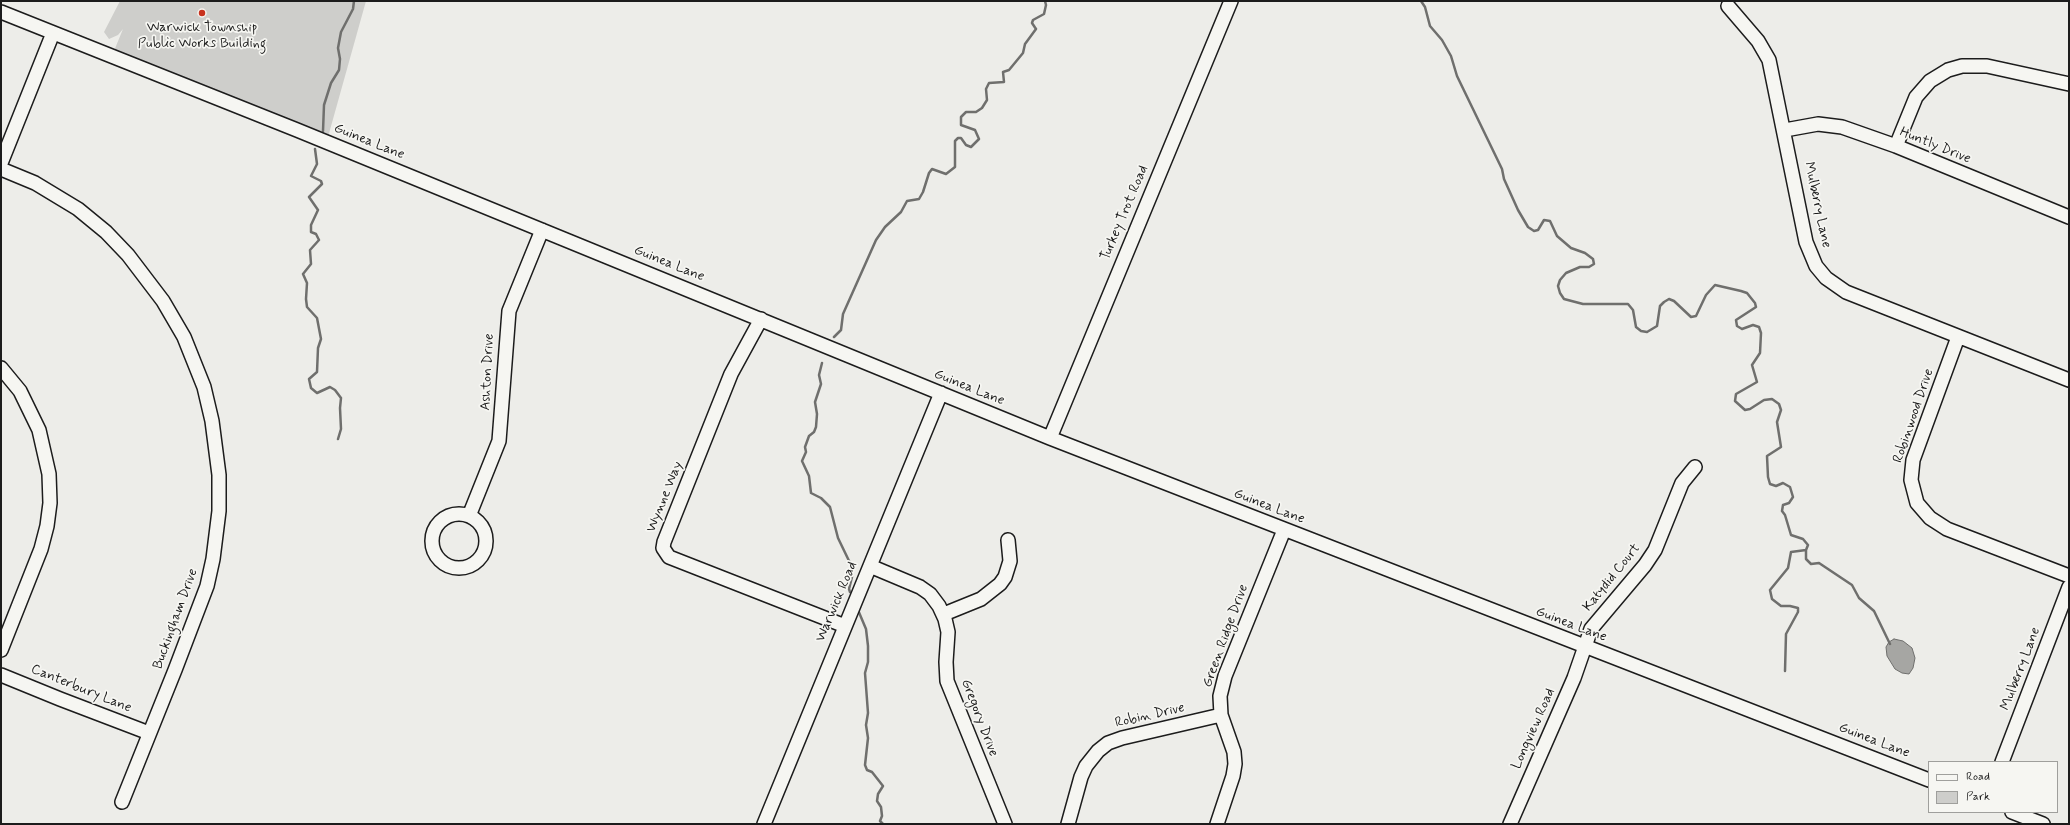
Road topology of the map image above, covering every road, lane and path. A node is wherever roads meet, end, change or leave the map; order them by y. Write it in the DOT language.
graph roads {
  1 [pos="1231,1"];
  2 [pos="1728,6"];
  3 [pos="1,12"];
  4 [pos="53,33"];
  5 [pos="2069,84"];
  6 [pos="1785,130"];
  7 [pos="1896,146"];
  8 [pos="1,163"];
  9 [pos="1,169"];
  10 [pos="2069,217"];
  11 [pos="542,230"];
  12 [pos="761,319"];
  13 [pos="1958,337"];
  14 [pos="1,368"];
  15 [pos="2069,380"];
  16 [pos="941,394"];
  17 [pos="1050,438"];
  18 [pos="1695,467"];
  19 [pos="469,516"];
  20 [pos="1284,530"];
  21 [pos="1008,540"];
  22 [pos="870,566"];
  23 [pos="2069,576"];
  24 [pos="2069,587"];
  25 [pos="944,614"];
  26 [pos="845,626"];
  27 [pos="1585,647"];
  28 [pos="1,650"];
  29 [pos="1,675"];
  30 [pos="1221,715"];
  31 [pos="149,733"];
  32 [pos="2002,761"];
  33 [pos="1928,780"];
  34 [pos="122,802"];
  35 [pos="2015,813"];
  36 [pos="764,824"];
  37 [pos="1005,824"];
  38 [pos="1068,824"];
  39 [pos="1217,824"];
  40 [pos="1510,824"];
  41 [pos="2043,824"];
  1 -- 17 [label="street, Turkey Trot Road"];
  2 -- 6 [label="street, Mulberry Lane"];
  3 -- 4 [label="street, Guinea Lane"];
  4 -- 8 [label="street"];
  4 -- 11 [label="street, Guinea Lane"];
  5 -- 7 [label="street"];
  6 -- 7 [label="street, Huntly Drive"];
  6 -- 13 [label="street, Mulberry Lane"];
  7 -- 10 [label="street, Huntly Drive"];
  9 -- 31 [label="street, Buckingham Drive"];
  11 -- 12 [label="street, Guinea Lane"];
  11 -- 19 [label="street, Ashton Drive"];
  12 -- 16 [label="street, Guinea Lane"];
  12 -- 26 [label="street, Wynne Way"];
  13 -- 15 [label="street, Mulberry Lane"];
  13 -- 23 [label="street, Robinwood Drive"];
  14 -- 28 [label="street"];
  16 -- 17 [label="street, Guinea Lane"];
  16 -- 22 [label="street, Warwick Road"];
  17 -- 20 [label="street, Guinea Lane"];
  18 -- 27 [label="street, Katydid Court"];
  19 -- 19 [label="street"];
  20 -- 27 [label="street, Guinea Lane"];
  20 -- 30 [label="street, Green Ridge Drive"];
  21 -- 25 [label="street"];
  22 -- 25 [label="street, Gregory Drive"];
  22 -- 26 [label="street, Warwick Road"];
  24 -- 32 [label="street, Mulberry Lane"];
  25 -- 37 [label="street, Gregory Drive"];
  26 -- 36 [label="street, Warwick Road"];
  27 -- 33 [label="street, Guinea Lane"];
  27 -- 40 [label="street, Longview Road"];
  29 -- 31 [label="street, Canterbury Lane"];
  30 -- 38 [label="street, Robin Drive"];
  30 -- 39 [label="street, Green Ridge Drive"];
  31 -- 34 [label="street, Buckingham Drive"];
  35 -- 41 [label="street"];
}
